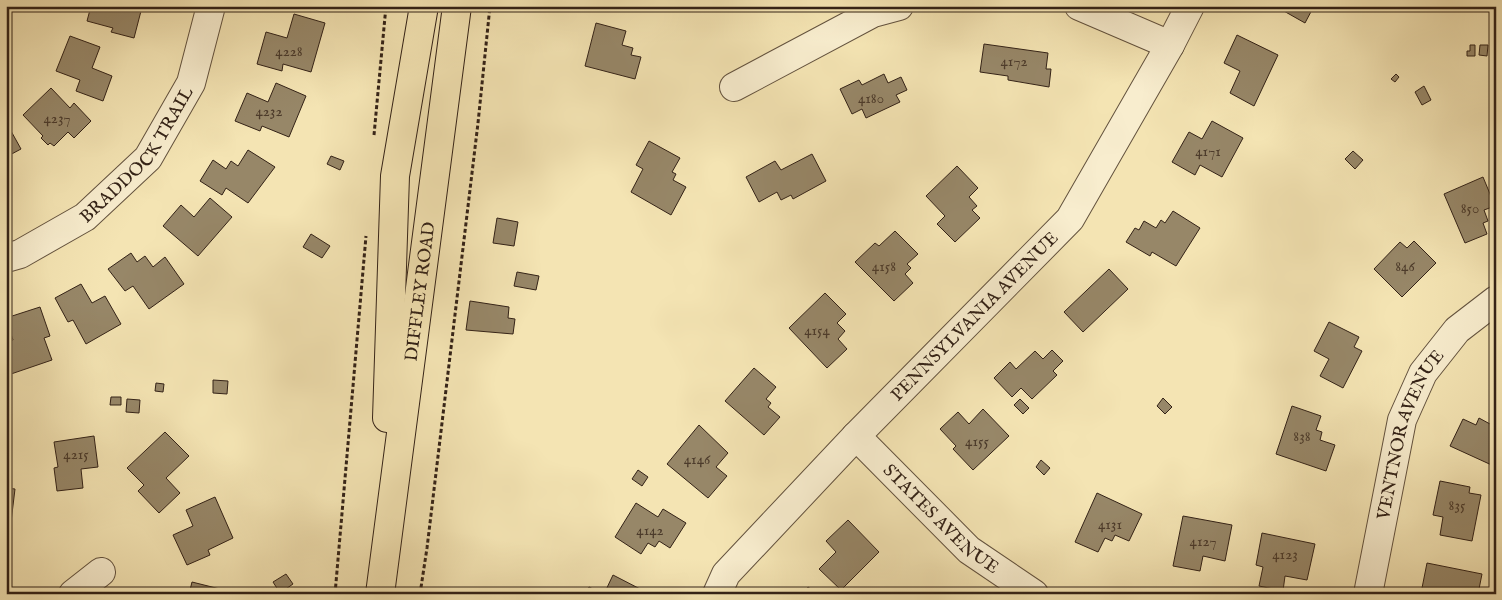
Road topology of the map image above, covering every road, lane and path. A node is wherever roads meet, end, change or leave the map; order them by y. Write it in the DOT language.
graph roads {
  1 [pos="211,6"];
  2 [pos="386,6"];
  3 [pos="424,6"];
  4 [pos="457,6"];
  5 [pos="490,6"];
  6 [pos="899,6"];
  7 [pos="1079,6"];
  8 [pos="1190,6"];
  9 [pos="1170,44"];
  10 [pos="734,87"];
  11 [pos="374,143"];
  12 [pos="366,232"];
  13 [pos="6,258"];
  14 [pos="1496,300"];
  15 [pos="856,436"];
  16 [pos="101,572"];
  17 [pos="381,585"];
  18 [pos="73,594"];
  19 [pos="335,594"];
  20 [pos="420,594"];
  21 [pos="717,594"];
  22 [pos="1034,594"];
  23 [pos="1368,594"];
  1 -- 13 [label="street, BRADDOCK TRAIL"];
  2 -- 11 [label="path"];
  3 -- 17 [label="main road, DIFFLEY ROAD"];
  4 -- 17 [label="main road, DIFFLEY ROAD"];
  5 -- 20 [label="path"];
  6 -- 10 [label="street"];
  7 -- 9 [label="street"];
  8 -- 9 [label="street, PENNSYLVANIA AVENUE"];
  9 -- 15 [label="street, PENNSYLVANIA AVENUE"];
  12 -- 19 [label="path"];
  14 -- 23 [label="street, VENTNOR AVENUE"];
  15 -- 21 [label="street, PENNSYLVANIA AVENUE"];
  15 -- 22 [label="street, STATES AVENUE"];
  16 -- 18 [label="street"];
}
